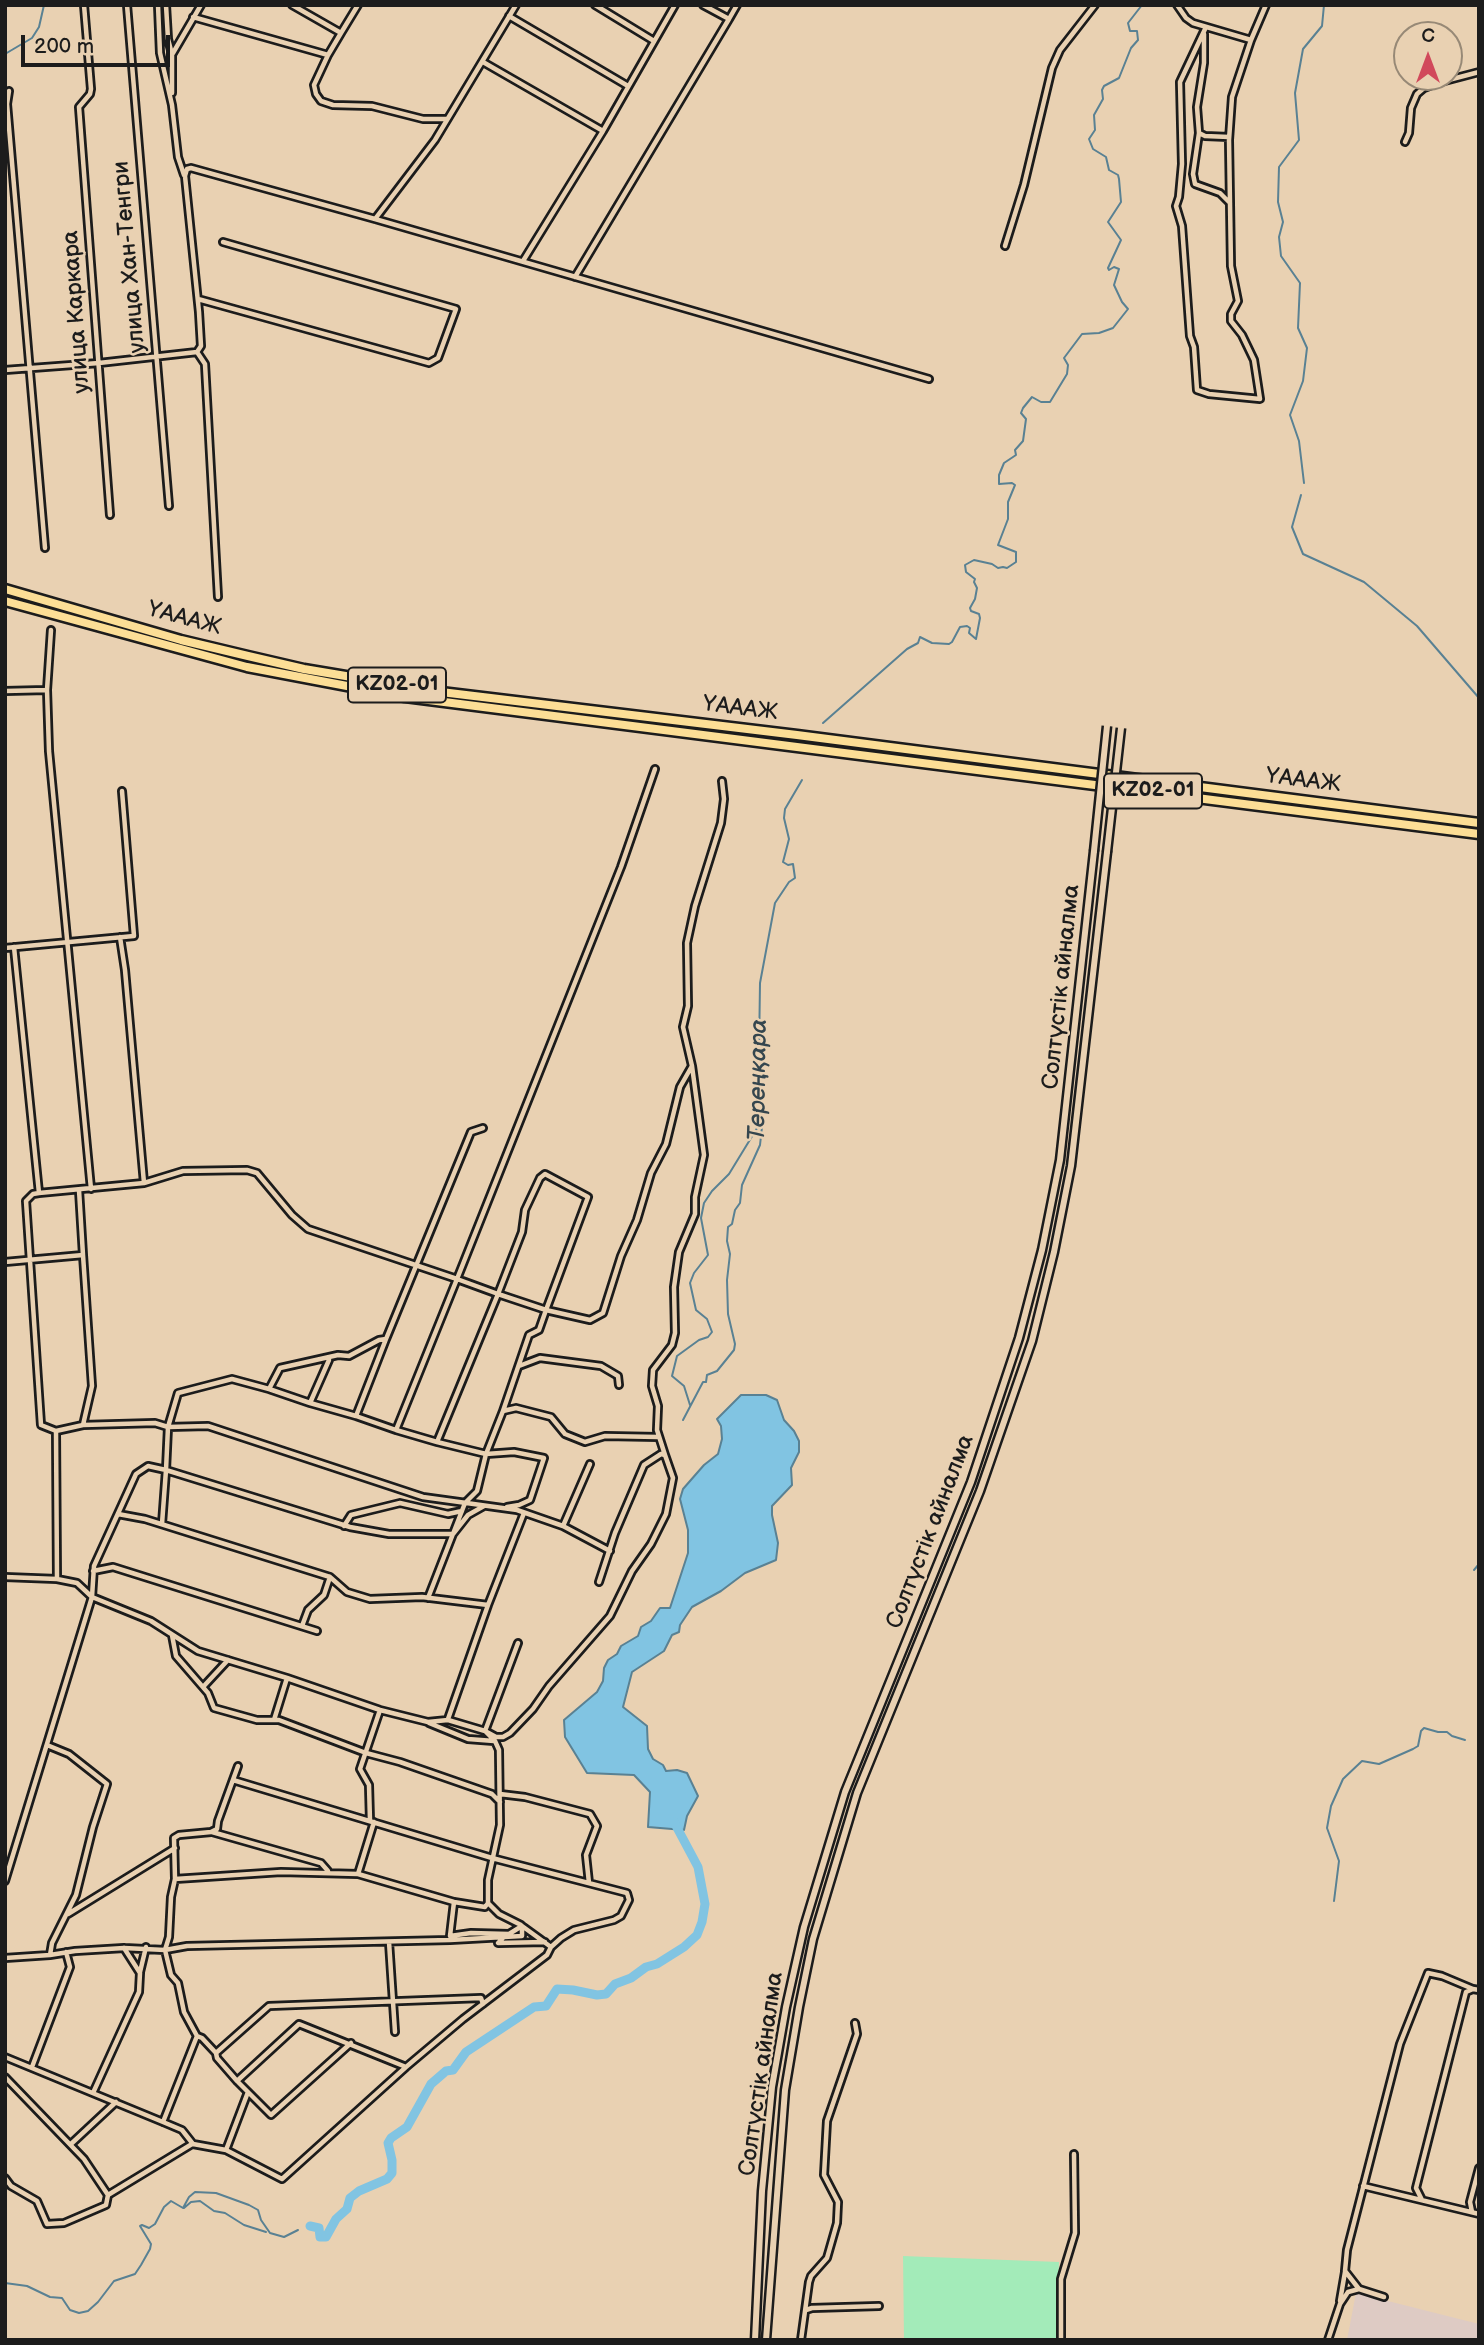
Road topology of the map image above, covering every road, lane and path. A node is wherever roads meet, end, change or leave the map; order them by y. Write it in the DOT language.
graph roads {
  1 [pos="84,5"];
  2 [pos="127,5"];
  3 [pos="158,5"];
  4 [pos="166,5"];
  5 [pos="201,5"];
  6 [pos="292,5"];
  7 [pos="358,5"];
  8 [pos="516,5"];
  9 [pos="595,5"];
  10 [pos="674,5"];
  11 [pos="703,5"];
  12 [pos="737,5"];
  13 [pos="1095,5"];
  14 [pos="1177,5"];
  15 [pos="1266,5"];
  16 [pos="509,16"];
  17 [pos="193,18"];
  18 [pos="729,19"];
  19 [pos="1205,30"];
  20 [pos="341,33"];
  21 [pos="1251,40"];
  22 [pos="654,41"];
  23 [pos="172,54"];
  24 [pos="328,55"];
  25 [pos="483,62"];
  26 [pos="1479,72"];
  27 [pos="628,86"];
  28 [pos="9,91"];
  29 [pos="172,104"];
  30 [pos="447,119"];
  31 [pos="603,131"];
  32 [pos="1199,133"];
  33 [pos="1229,137"];
  34 [pos="1405,142"];
  35 [pos="185,176"];
  36 [pos="1230,203"];
  37 [pos="375,219"];
  38 [pos="223,242"];
  39 [pos="1006,246"];
  40 [pos="523,261"];
  41 [pos="575,276"];
  42 [pos="198,299"];
  43 [pos="197,352"];
  44 [pos="156,358"];
  45 [pos="99,363"];
  46 [pos="31,368"];
  47 [pos="5,370"];
  48 [pos="929,379"];
  49 [pos="169,506"];
  50 [pos="110,515"];
  51 [pos="45,548"];
  52 [pos="5,589"];
  53 [pos="218,597"];
  54 [pos="5,601"];
  55 [pos="51,630"];
  56 [pos="47,690"];
  57 [pos="5,691"];
  58 [pos="1107,726"];
  59 [pos="1121,728"];
  60 [pos="655,769"];
  61 [pos="722,781"];
  62 [pos="122,791"];
  63 [pos="1479,823"];
  64 [pos="1479,834"];
  65 [pos="1093,865"];
  66 [pos="1106,866"];
  67 [pos="120,937"];
  68 [pos="68,941"];
  69 [pos="14,947"];
  70 [pos="5,948"];
  71 [pos="692,1066"];
  72 [pos="483,1128"];
  73 [pos="144,1182"];
  74 [pos="90,1189"];
  75 [pos="79,1190"];
  76 [pos="39,1194"];
  77 [pos="83,1255"];
  78 [pos="31,1259"];
  79 [pos="5,1262"];
  80 [pos="416,1265"];
  81 [pos="457,1279"];
  82 [pos="498,1294"];
  83 [pos="546,1310"];
  84 [pos="386,1339"];
  85 [pos="329,1359"];
  86 [pos="519,1367"];
  87 [pos="620,1385"];
  88 [pos="269,1389"];
  89 [pos="310,1403"];
  90 [pos="503,1411"];
  91 [pos="356,1416"];
  92 [pos="83,1425"];
  93 [pos="168,1427"];
  94 [pos="396,1430"];
  95 [pos="56,1431"];
  96 [pos="658,1437"];
  97 [pos="438,1442"];
  98 [pos="486,1454"];
  99 [pos="665,1455"];
  100 [pos="590,1464"];
  101 [pos="166,1470"];
  102 [pos="465,1503"];
  103 [pos="485,1506"];
  104 [pos="502,1508"];
  105 [pos="463,1510"];
  106 [pos="524,1513"];
  107 [pos="118,1514"];
  108 [pos="162,1524"];
  109 [pos="344,1525"];
  110 [pos="563,1526"];
  111 [pos="453,1534"];
  112 [pos="610,1551"];
  113 [pos="93,1571"];
  114 [pos="5,1577"];
  115 [pos="330,1577"];
  116 [pos="57,1579"];
  117 [pos="599,1582"];
  118 [pos="92,1597"];
  119 [pos="428,1598"];
  120 [pos="488,1605"];
  121 [pos="302,1626"];
  122 [pos="317,1630"];
  123 [pos="171,1634"];
  124 [pos="518,1643"];
  125 [pos="228,1660"];
  126 [pos="287,1678"];
  127 [pos="203,1687"];
  128 [pos="380,1710"];
  129 [pos="274,1720"];
  130 [pos="448,1720"];
  131 [pos="428,1722"];
  132 [pos="485,1731"];
  133 [pos="495,1741"];
  134 [pos="47,1745"];
  135 [pos="366,1753"];
  136 [pos="237,1766"];
  137 [pos="233,1780"];
  138 [pos="500,1794"];
  139 [pos="500,1803"];
  140 [pos="372,1822"];
  141 [pos="211,1832"];
  142 [pos="175,1848"];
  143 [pos="492,1858"];
  144 [pos="328,1872"];
  145 [pos="358,1874"];
  146 [pos="175,1879"];
  147 [pos="5,1881"];
  148 [pos="589,1883"];
  149 [pos="454,1902"];
  150 [pos="488,1903"];
  151 [pos="67,1914"];
  152 [pos="522,1926"];
  153 [pos="507,1935"];
  154 [pos="450,1938"];
  155 [pos="389,1942"];
  156 [pos="549,1944"];
  157 [pos="146,1947"];
  158 [pos="124,1948"];
  159 [pos="165,1950"];
  160 [pos="66,1952"];
  161 [pos="50,1955"];
  162 [pos="5,1958"];
  163 [pos="140,1973"];
  164 [pos="1476,1990"];
  165 [pos="393,2001"];
  166 [pos="483,2004"];
  167 [pos="855,2023"];
  168 [pos="395,2032"];
  169 [pos="197,2036"];
  170 [pos="351,2043"];
  171 [pos="216,2053"];
  172 [pos="7,2059"];
  173 [pos="32,2067"];
  174 [pos="406,2067"];
  175 [pos="5,2077"];
  176 [pos="237,2081"];
  177 [pos="248,2092"];
  178 [pos="93,2093"];
  179 [pos="116,2102"];
  180 [pos="163,2122"];
  181 [pos="71,2144"];
  182 [pos="193,2144"];
  183 [pos="226,2150"];
  184 [pos="1074,2154"];
  185 [pos="1479,2168"];
  186 [pos="5,2178"];
  187 [pos="1363,2186"];
  188 [pos="108,2195"];
  189 [pos="1422,2200"];
  190 [pos="1472,2212"];
  191 [pos="1479,2214"];
  192 [pos="1345,2271"];
  193 [pos="1359,2289"];
  194 [pos="1384,2297"];
  195 [pos="1340,2304"];
  196 [pos="879,2306"];
  197 [pos="806,2310"];
  198 [pos="755,2340"];
  199 [pos="766,2340"];
  200 [pos="801,2340"];
  201 [pos="1061,2340"];
  202 [pos="1328,2340"];
  1 -- 45 [label="street, улица Каркара"];
  2 -- 44 [label="street, улица Хан-Тенгри"];
  3 -- 29 [label="street"];
  4 -- 23 [label="street"];
  5 -- 17 [label="street"];
  6 -- 20 [label="street"];
  7 -- 20 [label="street"];
  8 -- 16 [label="street"];
  9 -- 22 [label="street"];
  10 -- 22 [label="street"];
  11 -- 18 [label="street"];
  12 -- 18 [label="street"];
  13 -- 39 [label="street"];
  14 -- 19 [label="street"];
  15 -- 21 [label="street"];
  16 -- 25 [label="street"];
  16 -- 27 [label="street"];
  17 -- 23 [label="street"];
  17 -- 24 [label="street"];
  18 -- 41 [label="street"];
  19 -- 21 [label="street"];
  19 -- 32 [label="street"];
  19 -- 36 [label="street"];
  20 -- 24 [label="street"];
  21 -- 33 [label="street"];
  22 -- 27 [label="street"];
  23 -- 29 [label="street"];
  24 -- 30 [label="street"];
  25 -- 30 [label="street"];
  25 -- 31 [label="street"];
  26 -- 34 [label="street"];
  27 -- 31 [label="street"];
  28 -- 46 [label="street"];
  29 -- 35 [label="street"];
  30 -- 37 [label="street"];
  31 -- 40 [label="street"];
  32 -- 33 [label="street"];
  32 -- 36 [label="street"];
  33 -- 36 [label="street"];
  35 -- 37 [label="street"];
  35 -- 42 [label="street"];
  37 -- 40 [label="street"];
  38 -- 42 [label="street"];
  40 -- 41 [label="street"];
  41 -- 48 [label="street"];
  42 -- 43 [label="street"];
  43 -- 44 [label="street"];
  43 -- 53 [label="street"];
  44 -- 45 [label="street"];
  44 -- 49 [label="street, улица Хан-Тенгри"];
  45 -- 46 [label="street"];
  45 -- 50 [label="street, улица Каркара"];
  46 -- 47 [label="street"];
  46 -- 51 [label="street"];
  52 -- 63 [label="highway, ҮАААЖ / KZ02-01"];
  54 -- 64 [label="highway, ҮАААЖ / KZ02-01"];
  55 -- 56 [label="street"];
  56 -- 57 [label="street"];
  56 -- 68 [label="street"];
  58 -- 65 [label="street, Солтүстік айналма, bridge"];
  59 -- 66 [label="street, Солтүстік айналма, bridge"];
  60 -- 81 [label="street"];
  61 -- 71 [label="street"];
  62 -- 67 [label="street"];
  65 -- 66 [label="street"];
  65 -- 198 [label="street, Солтүстік айналма"];
  66 -- 199 [label="street, Солтүстік айналма"];
  67 -- 68 [label="street"];
  67 -- 73 [label="street"];
  68 -- 69 [label="street"];
  68 -- 74 [label="street"];
  69 -- 70 [label="street"];
  69 -- 76 [label="street"];
  71 -- 83 [label="street"];
  71 -- 96 [label="street"];
  72 -- 80 [label="street"];
  73 -- 74 [label="street"];
  73 -- 80 [label="street"];
  74 -- 75 [label="street"];
  75 -- 76 [label="street"];
  75 -- 77 [label="street"];
  76 -- 78 [label="street"];
  77 -- 78 [label="street"];
  77 -- 92 [label="street"];
  78 -- 79 [label="street"];
  78 -- 95 [label="street"];
  80 -- 81 [label="street"];
  80 -- 84 [label="street"];
  81 -- 82 [label="street"];
  81 -- 94 [label="street"];
  82 -- 83 [label="street"];
  82 -- 83 [label="street"];
  82 -- 97 [label="street"];
  83 -- 86 [label="street"];
  84 -- 85 [label="street"];
  84 -- 91 [label="street"];
  85 -- 88 [label="street"];
  85 -- 89 [label="street"];
  86 -- 87 [label="street"];
  86 -- 90 [label="street"];
  88 -- 89 [label="street"];
  88 -- 93 [label="street"];
  89 -- 91 [label="street"];
  90 -- 96 [label="street"];
  90 -- 98 [label="street"];
  91 -- 94 [label="street"];
  92 -- 93 [label="street"];
  92 -- 95 [label="street"];
  93 -- 101 [label="street"];
  93 -- 102 [label="street"];
  94 -- 97 [label="street"];
  95 -- 116 [label="street"];
  96 -- 99 [label="street"];
  97 -- 98 [label="street"];
  98 -- 102 [label="street"];
  98 -- 104 [label="street"];
  99 -- 112 [label="street"];
  99 -- 132 [label="street"];
  100 -- 110 [label="street"];
  101 -- 107 [label="street"];
  101 -- 108 [label="street"];
  101 -- 109 [label="street"];
  102 -- 103 [label="street"];
  102 -- 105 [label="street"];
  103 -- 104 [label="street"];
  103 -- 111 [label="street"];
  104 -- 106 [label="street"];
  105 -- 109 [label="street"];
  105 -- 111 [label="street"];
  106 -- 110 [label="street"];
  106 -- 120 [label="street"];
  107 -- 108 [label="street"];
  107 -- 113 [label="street"];
  108 -- 115 [label="street"];
  109 -- 111 [label="street"];
  110 -- 112 [label="street"];
  111 -- 119 [label="street"];
  112 -- 117 [label="street"];
  113 -- 118 [label="street"];
  113 -- 121 [label="street"];
  114 -- 116 [label="street"];
  115 -- 119 [label="street"];
  115 -- 121 [label="street"];
  116 -- 118 [label="street"];
  118 -- 123 [label="street"];
  118 -- 134 [label="street"];
  119 -- 120 [label="street"];
  120 -- 130 [label="street"];
  121 -- 122 [label="street"];
  123 -- 125 [label="street"];
  123 -- 127 [label="street"];
  124 -- 132 [label="street"];
  125 -- 126 [label="street"];
  125 -- 127 [label="street"];
  126 -- 128 [label="street"];
  126 -- 129 [label="street"];
  127 -- 129 [label="street"];
  128 -- 131 [label="street"];
  128 -- 135 [label="street"];
  129 -- 135 [label="street"];
  130 -- 131 [label="street"];
  130 -- 132 [label="street"];
  131 -- 133 [label="street"];
  132 -- 133 [label="street"];
  133 -- 138 [label="street"];
  134 -- 147 [label="street"];
  134 -- 151 [label="street"];
  135 -- 139 [label="street"];
  135 -- 140 [label="street"];
  136 -- 137 [label="street"];
  137 -- 140 [label="street"];
  137 -- 141 [label="street"];
  138 -- 139 [label="street"];
  138 -- 148 [label="street"];
  139 -- 143 [label="street"];
  140 -- 143 [label="street"];
  140 -- 145 [label="street"];
  141 -- 142 [label="street"];
  141 -- 144 [label="street"];
  142 -- 146 [label="street"];
  142 -- 151 [label="street"];
  143 -- 148 [label="street"];
  143 -- 150 [label="street"];
  144 -- 145 [label="street"];
  144 -- 146 [label="street"];
  145 -- 149 [label="street"];
  146 -- 159 [label="street"];
  148 -- 156 [label="street"];
  149 -- 150 [label="street"];
  149 -- 154 [label="street"];
  150 -- 152 [label="street"];
  151 -- 161 [label="street"];
  152 -- 153 [label="street"];
  152 -- 153 [label="street"];
  152 -- 156 [label="street"];
  153 -- 154 [label="street"];
  153 -- 156 [label="street"];
  154 -- 155 [label="street"];
  155 -- 159 [label="street"];
  155 -- 165 [label="street"];
  156 -- 166 [label="street"];
  157 -- 158 [label="street"];
  157 -- 159 [label="street"];
  157 -- 163 [label="street"];
  158 -- 160 [label="street"];
  158 -- 163 [label="street"];
  159 -- 169 [label="street"];
  160 -- 161 [label="street"];
  160 -- 173 [label="street"];
  161 -- 162 [label="street"];
  163 -- 178 [label="street"];
  164 -- 187 [label="street"];
  164 -- 189 [label="street"];
  165 -- 166 [label="street"];
  165 -- 168 [label="street"];
  165 -- 171 [label="street"];
  166 -- 174 [label="street"];
  167 -- 197 [label="street"];
  169 -- 171 [label="street"];
  169 -- 180 [label="street"];
  170 -- 174 [label="street"];
  170 -- 176 [label="street"];
  170 -- 177 [label="street"];
  171 -- 176 [label="street"];
  172 -- 173 [label="street"];
  173 -- 178 [label="street"];
  174 -- 183 [label="street"];
  175 -- 181 [label="street"];
  176 -- 177 [label="street"];
  177 -- 183 [label="street"];
  178 -- 179 [label="street"];
  179 -- 180 [label="street"];
  179 -- 181 [label="street"];
  180 -- 182 [label="street"];
  181 -- 188 [label="street"];
  182 -- 183 [label="street"];
  182 -- 188 [label="street"];
  184 -- 201 [label="street"];
  185 -- 190 [label="street"];
  186 -- 188 [label="street"];
  187 -- 189 [label="street"];
  187 -- 192 [label="street"];
  189 -- 190 [label="street"];
  190 -- 191 [label="street"];
  192 -- 193 [label="street"];
  192 -- 195 [label="street"];
  193 -- 194 [label="street"];
  193 -- 195 [label="street"];
  195 -- 202 [label="street"];
  196 -- 197 [label="street"];
  197 -- 200 [label="street"];
}
